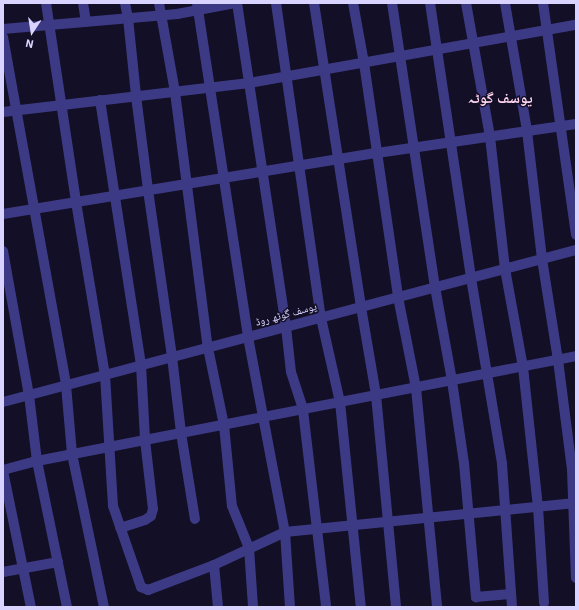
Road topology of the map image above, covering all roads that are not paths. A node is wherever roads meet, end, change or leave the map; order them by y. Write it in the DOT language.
graph roads {
  1 [pos="46,3"];
  2 [pos="83,3"];
  3 [pos="125,3"];
  4 [pos="159,3"];
  5 [pos="236,3"];
  6 [pos="276,3"];
  7 [pos="314,3"];
  8 [pos="353,3"];
  9 [pos="392,3"];
  10 [pos="430,3"];
  11 [pos="466,3"];
  12 [pos="505,3"];
  13 [pos="543,3"];
  14 [pos="197,6"];
  15 [pos="161,15"];
  16 [pos="128,18"];
  17 [pos="86,22"];
  18 [pos="50,25"];
  19 [pos="576,25"];
  20 [pos="3,29"];
  21 [pos="548,30"];
  22 [pos="510,36"];
  23 [pos="3,37"];
  24 [pos="473,43"];
  25 [pos="437,50"];
  26 [pos="400,56"];
  27 [pos="364,63"];
  28 [pos="324,70"];
  29 [pos="286,77"];
  30 [pos="249,83"];
  31 [pos="209,88"];
  32 [pos="175,92"];
  33 [pos="136,96"];
  34 [pos="100,100"];
  35 [pos="62,105"];
  36 [pos="16,110"];
  37 [pos="3,112"];
  38 [pos="576,124"];
  39 [pos="560,126"];
  40 [pos="528,131"];
  41 [pos="490,137"];
  42 [pos="452,143"];
  43 [pos="414,148"];
  44 [pos="377,153"];
  45 [pos="338,160"];
  46 [pos="298,166"];
  47 [pos="262,172"];
  48 [pos="223,178"];
  49 [pos="186,184"];
  50 [pos="148,190"];
  51 [pos="114,196"];
  52 [pos="76,202"];
  53 [pos="574,203"];
  54 [pos="33,209"];
  55 [pos="3,214"];
  56 [pos="576,235"];
  57 [pos="576,250"];
  58 [pos="3,251"];
  59 [pos="542,259"];
  60 [pos="505,269"];
  61 [pos="471,278"];
  62 [pos="436,287"];
  63 [pos="398,297"];
  64 [pos="361,307"];
  65 [pos="321,318"];
  66 [pos="286,327"];
  67 [pos="248,337"];
  68 [pos="208,348"];
  69 [pos="576,356"];
  70 [pos="172,357"];
  71 [pos="558,360"];
  72 [pos="140,365"];
  73 [pos="523,367"];
  74 [pos="487,374"];
  75 [pos="105,375"];
  76 [pos="452,381"];
  77 [pos="66,385"];
  78 [pos="416,388"];
  79 [pos="29,395"];
  80 [pos="376,395"];
  81 [pos="3,402"];
  82 [pos="340,402"];
  83 [pos="303,410"];
  84 [pos="262,417"];
  85 [pos="224,425"];
  86 [pos="181,433"];
  87 [pos="145,440"];
  88 [pos="108,447"];
  89 [pos="72,454"];
  90 [pos="38,461"];
  91 [pos="3,470"];
  92 [pos="574,470"];
  93 [pos="573,503"];
  94 [pos="538,507"];
  95 [pos="505,510"];
  96 [pos="468,514"];
  97 [pos="428,518"];
  98 [pos="195,519"];
  99 [pos="388,522"];
  100 [pos="352,525"];
  101 [pos="120,528"];
  102 [pos="318,528"];
  103 [pos="285,532"];
  104 [pos="575,542"];
  105 [pos="249,548"];
  106 [pos="58,562"];
  107 [pos="214,565"];
  108 [pos="22,569"];
  109 [pos="3,572"];
  110 [pos="576,578"];
  111 [pos="511,594"];
  112 [pos="544,603"];
  113 [pos="31,607"];
  114 [pos="67,607"];
  115 [pos="104,607"];
  116 [pos="218,607"];
  117 [pos="253,607"];
  118 [pos="290,607"];
  119 [pos="326,607"];
  120 [pos="361,607"];
  121 [pos="396,607"];
  122 [pos="437,607"];
  123 [pos="512,607"];
  1 -- 18 [label="street"];
  2 -- 17 [label="street"];
  3 -- 16 [label="street"];
  4 -- 15 [label="street"];
  5 -- 14 [label="street"];
  5 -- 30 [label="street"];
  6 -- 29 [label="street"];
  7 -- 28 [label="street"];
  8 -- 27 [label="street"];
  9 -- 26 [label="street"];
  10 -- 25 [label="street"];
  11 -- 24 [label="street"];
  12 -- 22 [label="street"];
  13 -- 21 [label="street"];
  14 -- 15 [label="street"];
  14 -- 31 [label="street"];
  15 -- 16 [label="street"];
  15 -- 32 [label="street"];
  16 -- 17 [label="street"];
  16 -- 33 [label="street"];
  17 -- 18 [label="street"];
  18 -- 20 [label="street"];
  18 -- 35 [label="street"];
  19 -- 21 [label="street"];
  21 -- 22 [label="street"];
  21 -- 39 [label="street"];
  22 -- 24 [label="street"];
  22 -- 40 [label="street"];
  23 -- 36 [label="street"];
  24 -- 25 [label="street"];
  24 -- 41 [label="street"];
  25 -- 26 [label="street"];
  25 -- 42 [label="street"];
  26 -- 27 [label="street"];
  26 -- 43 [label="street"];
  27 -- 28 [label="street"];
  27 -- 44 [label="street"];
  28 -- 29 [label="street"];
  28 -- 45 [label="street"];
  29 -- 30 [label="street"];
  29 -- 46 [label="street"];
  30 -- 31 [label="street"];
  30 -- 47 [label="street"];
  31 -- 32 [label="street"];
  31 -- 48 [label="street"];
  32 -- 33 [label="street"];
  32 -- 49 [label="street"];
  33 -- 34 [label="street"];
  33 -- 50 [label="street"];
  34 -- 35 [label="street"];
  34 -- 51 [label="street"];
  35 -- 36 [label="street"];
  35 -- 52 [label="street"];
  36 -- 37 [label="street"];
  36 -- 54 [label="street"];
  38 -- 39 [label="street"];
  39 -- 40 [label="street"];
  39 -- 53 [label="street"];
  40 -- 41 [label="street"];
  40 -- 59 [label="street"];
  41 -- 42 [label="street"];
  41 -- 60 [label="street"];
  42 -- 43 [label="street"];
  42 -- 61 [label="street"];
  43 -- 44 [label="street"];
  43 -- 62 [label="street"];
  44 -- 45 [label="street"];
  44 -- 63 [label="street"];
  45 -- 46 [label="street"];
  45 -- 64 [label="street"];
  46 -- 47 [label="street"];
  46 -- 65 [label="street"];
  47 -- 48 [label="street"];
  47 -- 66 [label="street"];
  48 -- 49 [label="street"];
  48 -- 67 [label="street"];
  49 -- 50 [label="street"];
  49 -- 68 [label="street"];
  50 -- 51 [label="street"];
  50 -- 70 [label="street"];
  51 -- 52 [label="street"];
  51 -- 72 [label="street"];
  52 -- 54 [label="street"];
  52 -- 75 [label="street"];
  53 -- 56 [label="street"];
  54 -- 55 [label="street"];
  54 -- 77 [label="street"];
  57 -- 59 [label="street, یوسف گوٹھ روڈ"];
  58 -- 79 [label="street"];
  59 -- 60 [label="street, یوسف گوٹھ روڈ"];
  59 -- 71 [label="street"];
  60 -- 61 [label="street, یوسف گوٹھ روڈ"];
  60 -- 73 [label="street"];
  61 -- 62 [label="street, یوسف گوٹھ روڈ"];
  61 -- 74 [label="street"];
  62 -- 63 [label="street, یوسف گوٹھ روڈ"];
  62 -- 76 [label="street"];
  63 -- 64 [label="street, یوسف گوٹھ روڈ"];
  63 -- 78 [label="street"];
  64 -- 65 [label="street, یوسف گوٹھ روڈ"];
  64 -- 80 [label="street"];
  65 -- 66 [label="street, یوسف گوٹھ روڈ"];
  65 -- 82 [label="street"];
  66 -- 67 [label="street, یوسف گوٹھ روڈ"];
  66 -- 83 [label="street"];
  67 -- 68 [label="street, یوسف گوٹھ روڈ"];
  67 -- 84 [label="street"];
  68 -- 70 [label="street, یوسف گوٹھ روڈ"];
  68 -- 85 [label="street"];
  69 -- 71 [label="street"];
  70 -- 72 [label="street, یوسف گوٹھ روڈ"];
  70 -- 86 [label="street"];
  71 -- 73 [label="street"];
  71 -- 92 [label="street"];
  72 -- 75 [label="street, یوسف گوٹھ روڈ"];
  72 -- 87 [label="street"];
  73 -- 74 [label="street"];
  73 -- 94 [label="street"];
  74 -- 76 [label="street"];
  74 -- 95 [label="street"];
  75 -- 77 [label="street, یوسف گوٹھ روڈ"];
  75 -- 88 [label="street"];
  76 -- 78 [label="street"];
  76 -- 96 [label="street"];
  77 -- 79 [label="street, یوسف گوٹھ روڈ"];
  77 -- 89 [label="street"];
  78 -- 80 [label="street"];
  78 -- 97 [label="street"];
  79 -- 81 [label="street, یوسف گوٹھ روڈ"];
  79 -- 90 [label="street"];
  80 -- 82 [label="street"];
  80 -- 99 [label="street"];
  82 -- 83 [label="street"];
  82 -- 100 [label="street"];
  83 -- 84 [label="street"];
  83 -- 102 [label="street"];
  84 -- 85 [label="street"];
  84 -- 103 [label="street"];
  85 -- 86 [label="street"];
  85 -- 105 [label="street"];
  86 -- 87 [label="street"];
  86 -- 98 [label="street"];
  87 -- 88 [label="street"];
  87 -- 101 [label="street"];
  88 -- 89 [label="street"];
  88 -- 101 [label="street"];
  89 -- 90 [label="street"];
  89 -- 115 [label="street"];
  90 -- 91 [label="street"];
  90 -- 106 [label="street"];
  91 -- 108 [label="street"];
  92 -- 93 [label="street"];
  93 -- 94 [label="street"];
  93 -- 104 [label="street"];
  94 -- 95 [label="street"];
  94 -- 112 [label="street"];
  95 -- 96 [label="street"];
  95 -- 111 [label="street"];
  96 -- 97 [label="street"];
  96 -- 111 [label="street"];
  97 -- 99 [label="street"];
  97 -- 122 [label="street"];
  99 -- 100 [label="street"];
  99 -- 121 [label="street"];
  100 -- 102 [label="street"];
  100 -- 120 [label="street"];
  101 -- 107 [label="street"];
  102 -- 103 [label="street"];
  102 -- 119 [label="street"];
  103 -- 105 [label="street"];
  103 -- 118 [label="street"];
  104 -- 110 [label="street"];
  105 -- 107 [label="street"];
  105 -- 117 [label="street"];
  106 -- 108 [label="street"];
  106 -- 114 [label="street"];
  107 -- 116 [label="street"];
  108 -- 109 [label="street"];
  108 -- 113 [label="street"];
  111 -- 123 [label="street"];
}
